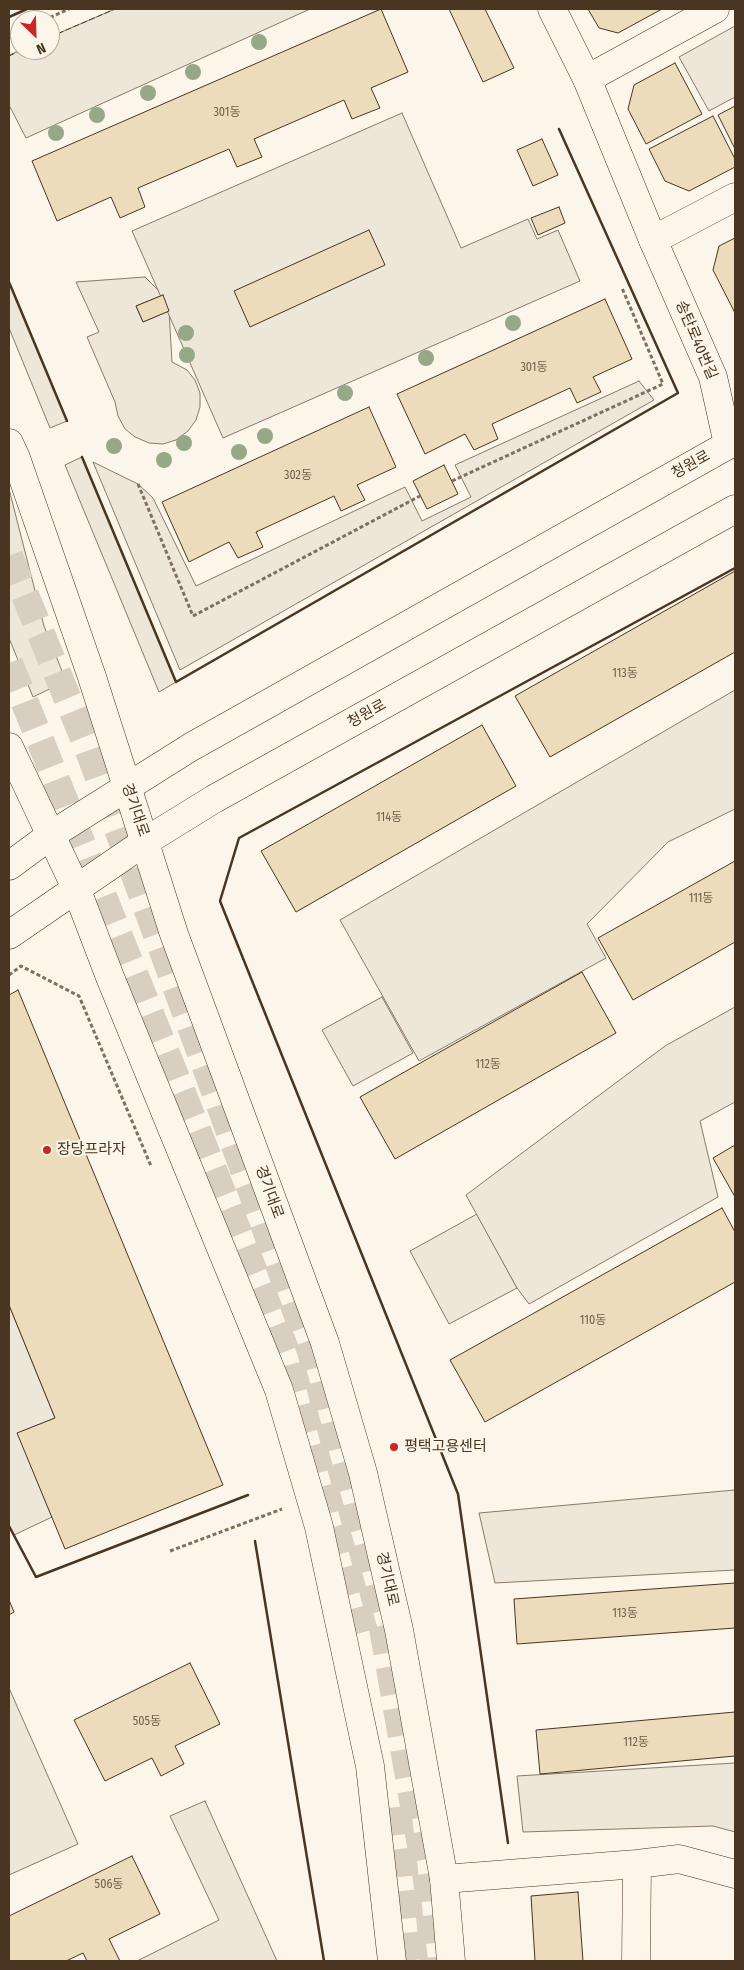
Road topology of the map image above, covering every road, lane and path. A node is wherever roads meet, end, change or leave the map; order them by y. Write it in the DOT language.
graph roads {
  1 [pos="552,9"];
  2 [pos="715,9"];
  3 [pos="587,80"];
  4 [pos="735,196"];
  5 [pos="653,240"];
  6 [pos="622,288"];
  7 [pos="733,438"];
  8 [pos="11,456"];
  9 [pos="452,480"];
  10 [pos="138,484"];
  11 [pos="420,496"];
  12 [pos="735,509"];
  13 [pos="9,747"];
  14 [pos="127,786"];
  15 [pos="51,835"];
  16 [pos="146,841"];
  17 [pos="9,866"];
  18 [pos="76,888"];
  19 [pos="9,935"];
  20 [pos="9,975"];
  21 [pos="154,1173"];
  22 [pos="279,1499"];
  23 [pos="282,1509"];
  24 [pos="285,1518"];
  25 [pos="170,1551"];
  26 [pos="637,1864"];
  27 [pos="735,1874"];
  28 [pos="444,1879"];
  29 [pos="392,1961"];
  30 [pos="451,1961"];
  31 [pos="636,1961"];
  1 -- 3 [label="main road, 송탄로40번길"];
  2 -- 3 [label="main road"];
  3 -- 5 [label="main road, 송탄로40번길"];
  4 -- 5 [label="main road"];
  5 -- 7 [label="main road, 송탄로40번길"];
  6 -- 9 [label="path"];
  7 -- 14 [label="main road, 청원로"];
  8 -- 14 [label="main road, 경기대로"];
  10 -- 11 [label="path"];
  12 -- 16 [label="main road, 청원로"];
  13 -- 15 [label="main road"];
  14 -- 15 [label="main road, 청원로"];
  14 -- 16 [label="main road, 경기대로"];
  15 -- 17 [label="main road, 청원로"];
  15 -- 18 [label="main road"];
  16 -- 18 [label="main road, 청원로"];
  16 -- 28 [label="main road, 경기대로"];
  18 -- 19 [label="main road, 청원로"];
  18 -- 29 [label="main road"];
  20 -- 21 [label="path"];
  22 -- 23 [label="path"];
  23 -- 24 [label="path"];
  23 -- 25 [label="path"];
  26 -- 27 [label="main road"];
  26 -- 28 [label="main road"];
  26 -- 31 [label="main road"];
  28 -- 30 [label="main road, 경기대로"];
}
